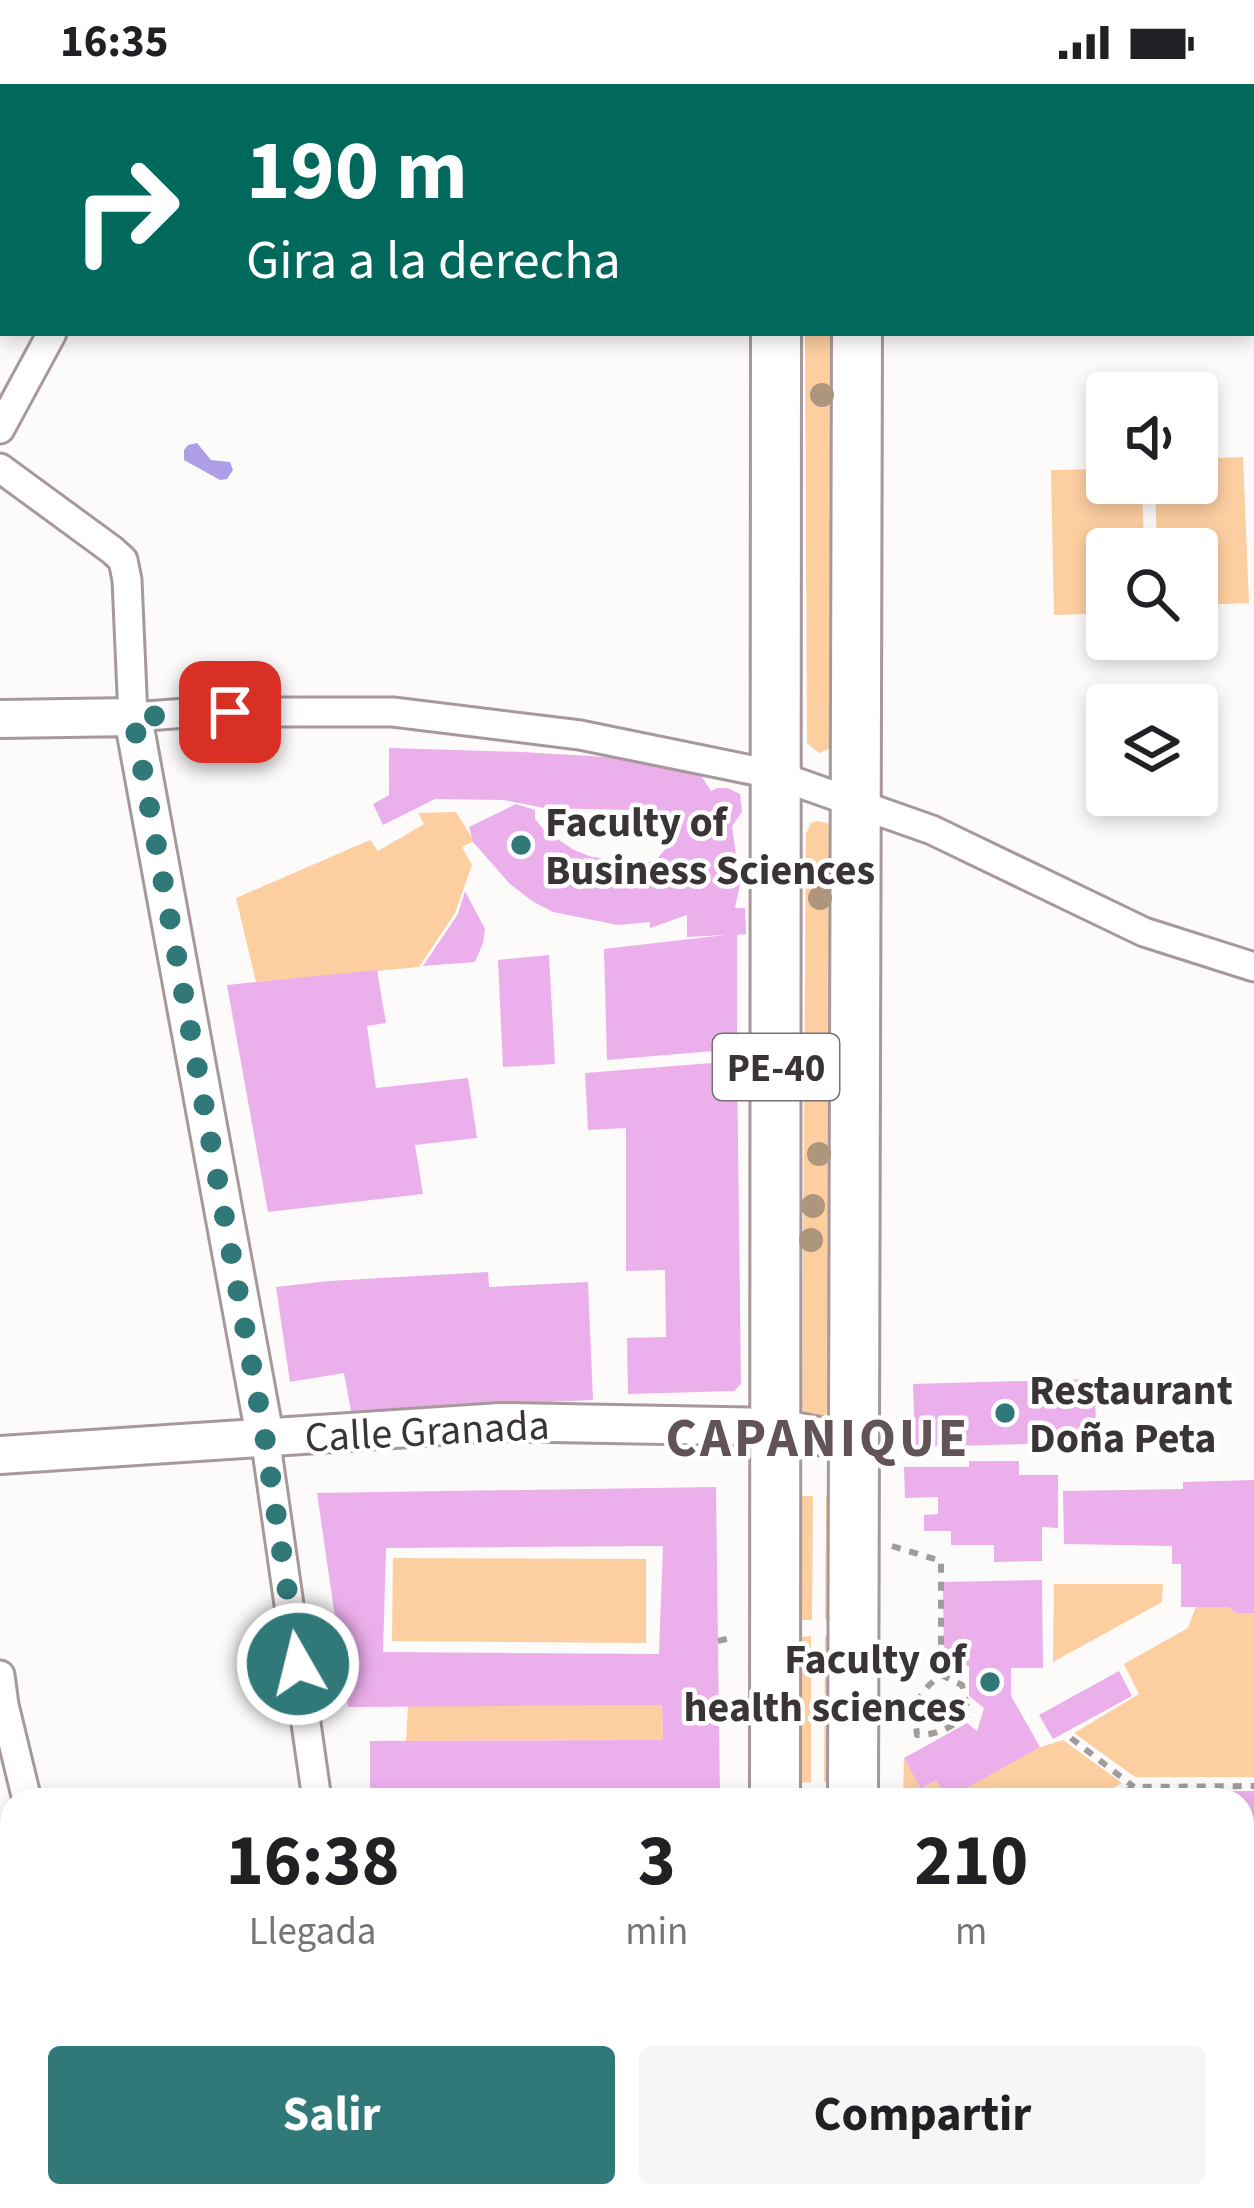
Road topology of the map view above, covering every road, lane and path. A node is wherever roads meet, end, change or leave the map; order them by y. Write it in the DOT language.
graph roads {
  1 [pos="50,336"];
  2 [pos="776,336"];
  3 [pos="857,336"];
  4 [pos="0,429"];
  5 [pos="0,468"];
  6 [pos="133,717"];
  7 [pos="0,719"];
  8 [pos="776,775"];
  9 [pos="854,801"];
  10 [pos="1254,967"];
  11 [pos="776,1427"];
  12 [pos="265,1438"];
  13 [pos="852,1443"];
  14 [pos="0,1456"];
  15 [pos="889,1546"];
  16 [pos="734,1636"];
  17 [pos="718,1641"];
  18 [pos="0,1675"];
  19 [pos="941,1675"];
  20 [pos="2,1705"];
  21 [pos="1071,1738"];
  22 [pos="1134,1786"];
  23 [pos="1254,1786"];
  24 [pos="24,1788"];
  25 [pos="315,1788"];
  26 [pos="775,1788"];
  27 [pos="854,1788"];
  28 [pos="1131,1788"];
  1 -- 4 [label="street"];
  2 -- 8 [label="highway, PE-40"];
  3 -- 9 [label="highway, PE-40"];
  5 -- 6 [label="street"];
  6 -- 7 [label="street"];
  6 -- 8 [label="street"];
  6 -- 12 [label="street"];
  8 -- 9 [label="street"];
  8 -- 11 [label="highway, PE-40"];
  9 -- 10 [label="street"];
  9 -- 13 [label="highway, PE-40"];
  11 -- 12 [label="street, Calle Granada"];
  11 -- 13 [label="street, Calle Granada"];
  11 -- 26 [label="highway, PE-40"];
  12 -- 14 [label="street, Calle Granada"];
  12 -- 25 [label="street"];
  13 -- 27 [label="highway, PE-40"];
  15 -- 19 [label="path"];
  16 -- 17 [label="path"];
  18 -- 20 [label="street"];
  19 -- 19 [label="path"];
  20 -- 24 [label="street"];
  21 -- 22 [label="path"];
  22 -- 23 [label="path"];
  22 -- 28 [label="path"];
}
